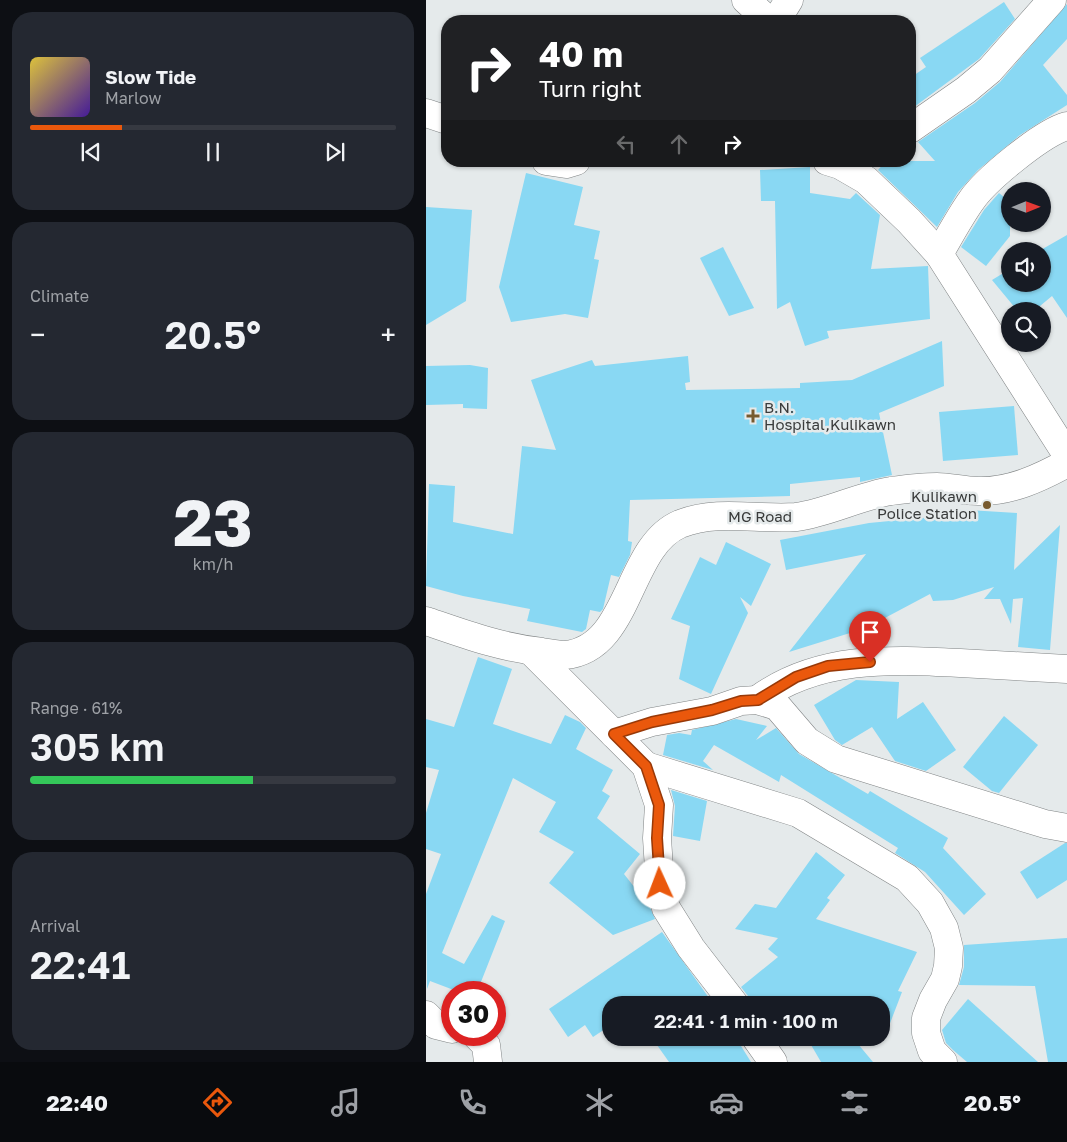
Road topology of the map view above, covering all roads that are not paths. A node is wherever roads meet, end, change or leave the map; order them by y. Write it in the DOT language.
graph roads {
  1 [pos="746,0"];
  2 [pos="789,0"];
  3 [pos="1052,0"];
  4 [pos="762,15"];
  5 [pos="780,15"];
  6 [pos="426,113"];
  7 [pos="441,118"];
  8 [pos="916,125"];
  9 [pos="1067,126"];
  10 [pos="854,167"];
  11 [pos="868,169"];
  12 [pos="939,254"];
  13 [pos="1067,455"];
  14 [pos="1067,463"];
  15 [pos="426,621"];
  16 [pos="531,651"];
  17 [pos="1067,669"];
  18 [pos="758,700"];
  19 [pos="614,734"];
  20 [pos="646,766"];
  21 [pos="1067,828"];
  22 [pos="728,996"];
  23 [pos="426,1015"];
  24 [pos="441,1027"];
  25 [pos="486,1046"];
  26 [pos="762,1046"];
  27 [pos="488,1062"];
  28 [pos="773,1062"];
  29 [pos="943,1062"];
  1 -- 4 [label="street"];
  2 -- 5 [label="street"];
  3 -- 8 [label="street"];
  6 -- 7 [label="street"];
  9 -- 12 [label="street"];
  10 -- 11 [label="street"];
  11 -- 12 [label="street"];
  12 -- 13 [label="street"];
  14 -- 16 [label="street, MG Road"];
  15 -- 16 [label="street, MG Road"];
  16 -- 19 [label="street"];
  17 -- 18 [label="street"];
  18 -- 19 [label="street"];
  18 -- 21 [label="street"];
  19 -- 20 [label="street"];
  20 -- 22 [label="street"];
  20 -- 29 [label="street"];
  23 -- 24 [label="street"];
  25 -- 27 [label="street"];
  26 -- 28 [label="street"];
}
